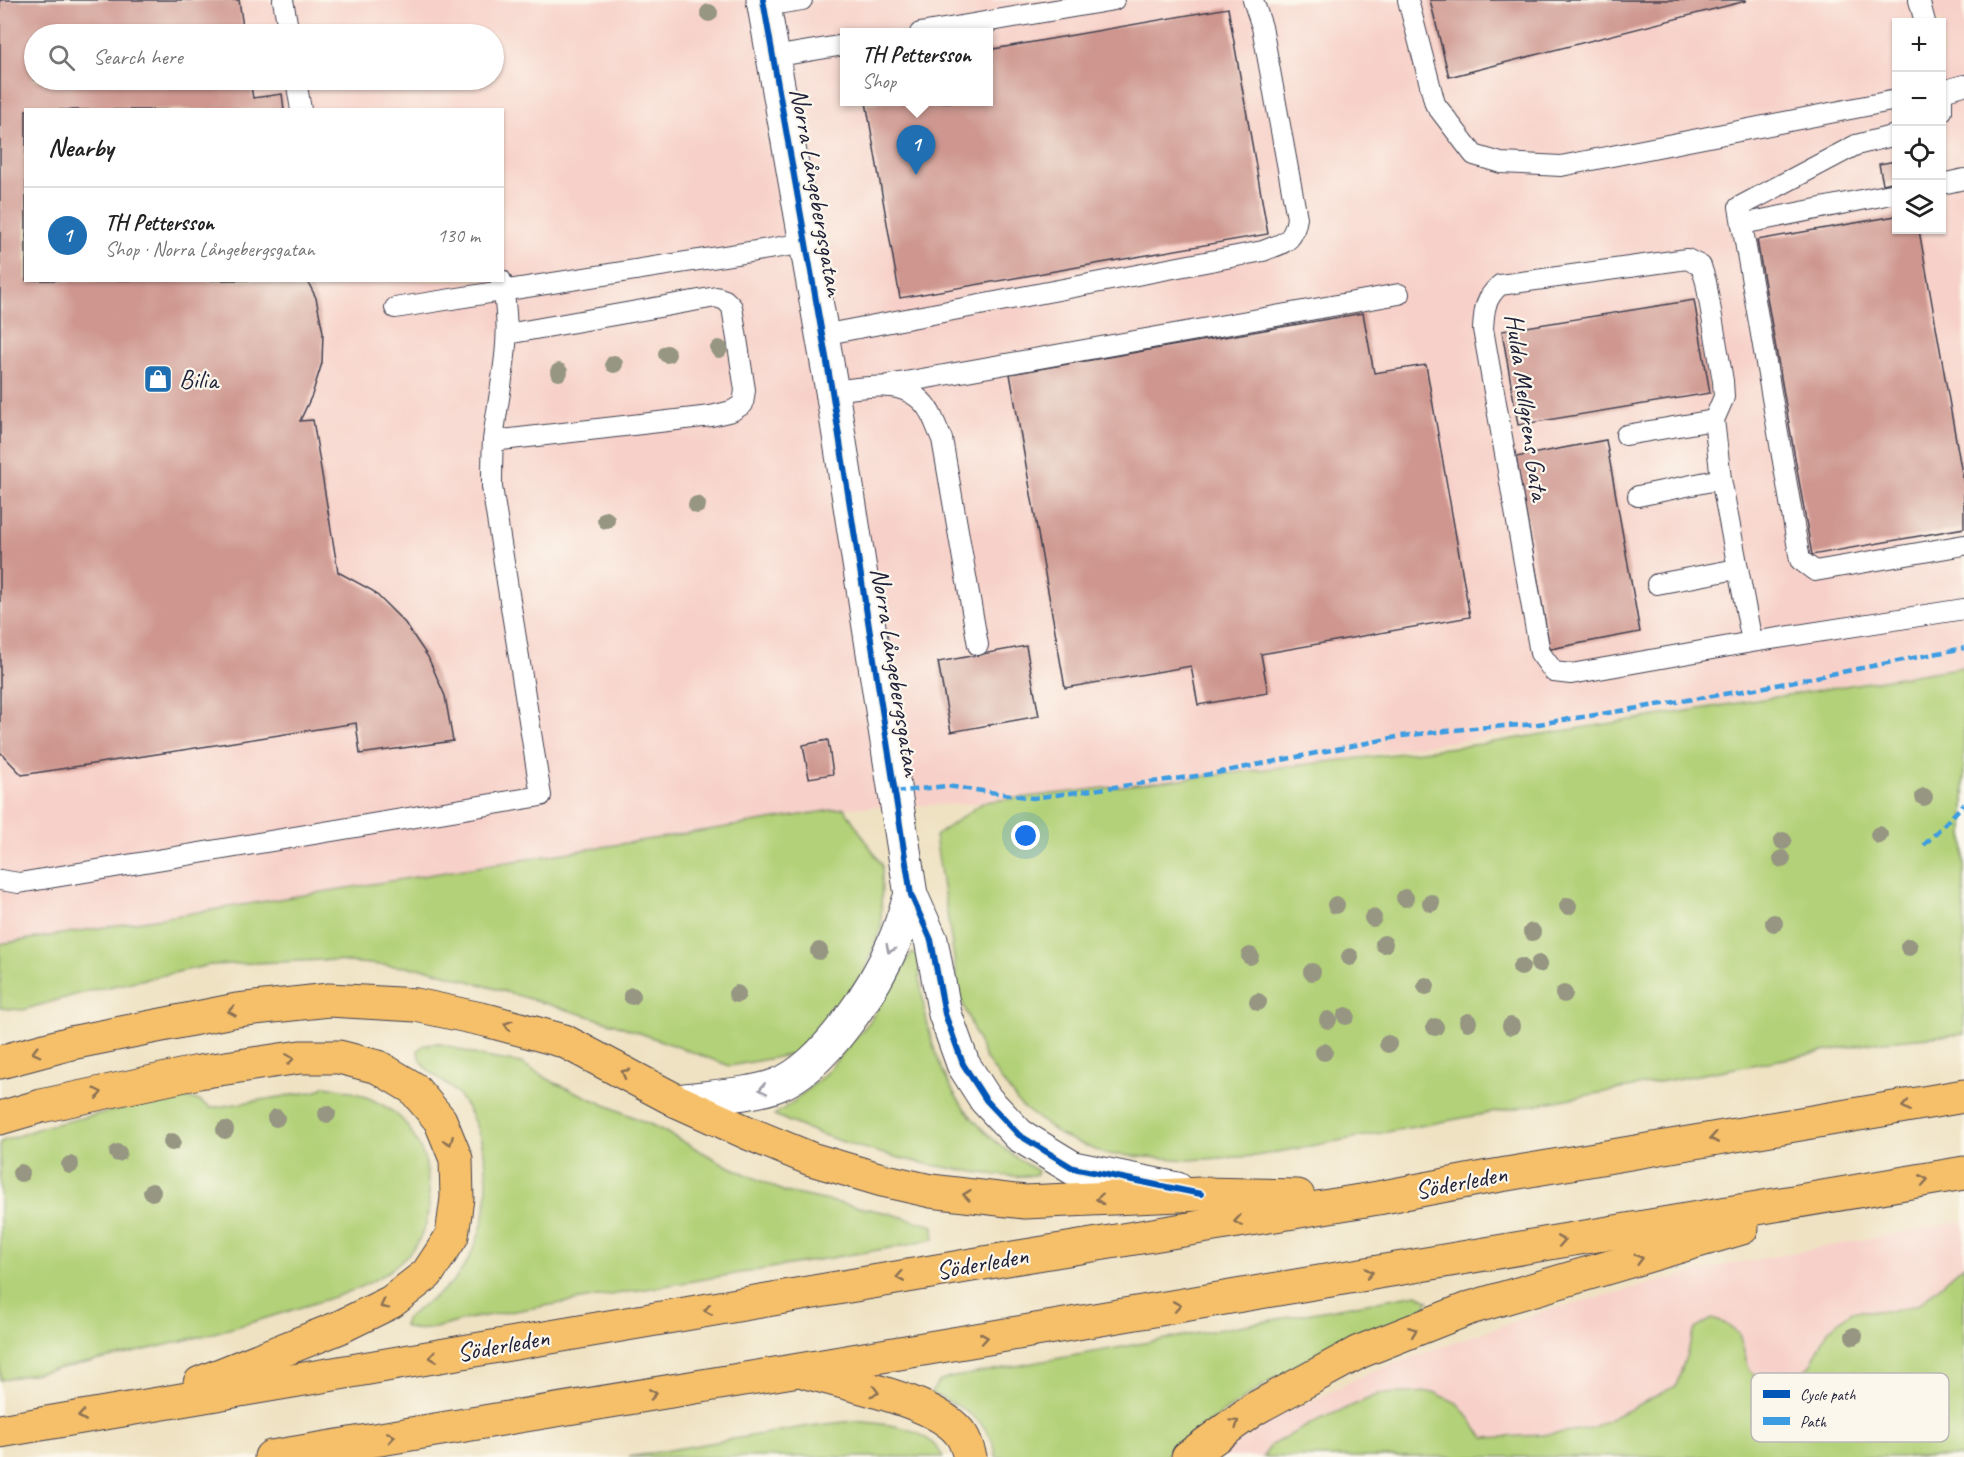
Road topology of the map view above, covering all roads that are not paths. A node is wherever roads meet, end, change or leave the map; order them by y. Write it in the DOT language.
graph roads {
  1 [pos="283,0"];
  2 [pos="802,0"];
  3 [pos="1114,0"];
  4 [pos="1253,0"];
  5 [pos="1408,0"];
  6 [pos="1919,0"];
  7 [pos="763,3"];
  8 [pos="1924,18"];
  9 [pos="287,24"];
  10 [pos="949,28"];
  11 [pos="840,46"];
  12 [pos="773,57"];
  13 [pos="1964,85"];
  14 [pos="1946,89"];
  15 [pos="298,90"];
  16 [pos="1892,101"];
  17 [pos="301,108"];
  18 [pos="1892,136"];
  19 [pos="1964,179"];
  20 [pos="1946,183"];
  21 [pos="1892,194"];
  22 [pos="1742,224"];
  23 [pos="806,243"];
  24 [pos="502,286"];
  25 [pos="1399,294"];
  26 [pos="395,308"];
  27 [pos="507,334"];
  28 [pos="822,335"];
  29 [pos="888,385"];
  30 [pos="832,391"];
  31 [pos="1714,420"];
  32 [pos="1626,435"];
  33 [pos="493,441"];
  34 [pos="1721,479"];
  35 [pos="1638,496"];
  36 [pos="1964,545"];
  37 [pos="1737,569"];
  38 [pos="1657,584"];
  39 [pos="1964,609"];
  40 [pos="1752,642"];
  41 [pos="978,645"];
  42 [pos="0,880"];
  43 [pos="911,895"];
  44 [pos="0,1062"];
  45 [pos="1964,1096"];
  46 [pos="677,1101"];
  47 [pos="0,1118"];
  48 [pos="1964,1173"];
  49 [pos="1884,1187"];
  50 [pos="1201,1194"];
  51 [pos="1378,1198"];
  52 [pos="799,1370"];
  53 [pos="140,1407"];
  54 [pos="0,1431"];
  55 [pos="271,1457"];
  56 [pos="970,1457"];
  57 [pos="1188,1457"];
  1 -- 9 [label="lane"];
  2 -- 7 [label="lane"];
  3 -- 10 [label="lane"];
  4 -- 28 [label="lane"];
  5 -- 16 [label="lane"];
  6 -- 8 [label="lane"];
  7 -- 12 [label="street, Norra Långebergsgatan"];
  11 -- 12 [label="lane"];
  12 -- 23 [label="street, Norra Långebergsgatan"];
  13 -- 14 [label="lane"];
  15 -- 17 [label="lane"];
  18 -- 22 [label="lane"];
  19 -- 20 [label="lane"];
  21 -- 22 [label="lane"];
  22 -- 36 [label="lane"];
  23 -- 24 [label="lane"];
  23 -- 28 [label="street, Norra Långebergsgatan"];
  24 -- 26 [label="lane"];
  24 -- 27 [label="lane"];
  25 -- 29 [label="lane"];
  27 -- 33 [label="lane"];
  27 -- 33 [label="lane"];
  28 -- 30 [label="street, Norra Långebergsgatan"];
  29 -- 30 [label="lane"];
  29 -- 41 [label="lane"];
  30 -- 43 [label="street, Norra Långebergsgatan"];
  31 -- 32 [label="lane"];
  31 -- 34 [label="lane, Hulda Mellgrens Gata"];
  31 -- 40 [label="lane, Hulda Mellgrens Gata"];
  33 -- 42 [label="lane"];
  34 -- 35 [label="lane"];
  34 -- 37 [label="lane, Hulda Mellgrens Gata"];
  37 -- 38 [label="lane"];
  37 -- 40 [label="lane, Hulda Mellgrens Gata"];
  39 -- 40 [label="lane, Hulda Mellgrens Gata"];
  43 -- 46 [label="street, Norra Långebergsgatan, one-way"];
  43 -- 50 [label="street, Norra Långebergsgatan"];
  46 -- 44 [label="highway, one-way"];
  45 -- 51 [label="highway, Söderleden, one-way"];
  50 -- 46 [label="highway, one-way"];
  47 -- 53 [label="highway, one-way"];
  49 -- 48 [label="highway, one-way"];
  52 -- 49 [label="highway, one-way"];
  57 -- 49 [label="highway, one-way"];
  50 -- 51 [label="highway"];
  51 -- 53 [label="highway, Söderleden, one-way"];
  55 -- 52 [label="highway, one-way"];
  52 -- 56 [label="highway, one-way"];
  53 -- 54 [label="highway, Söderleden, one-way"];
}
